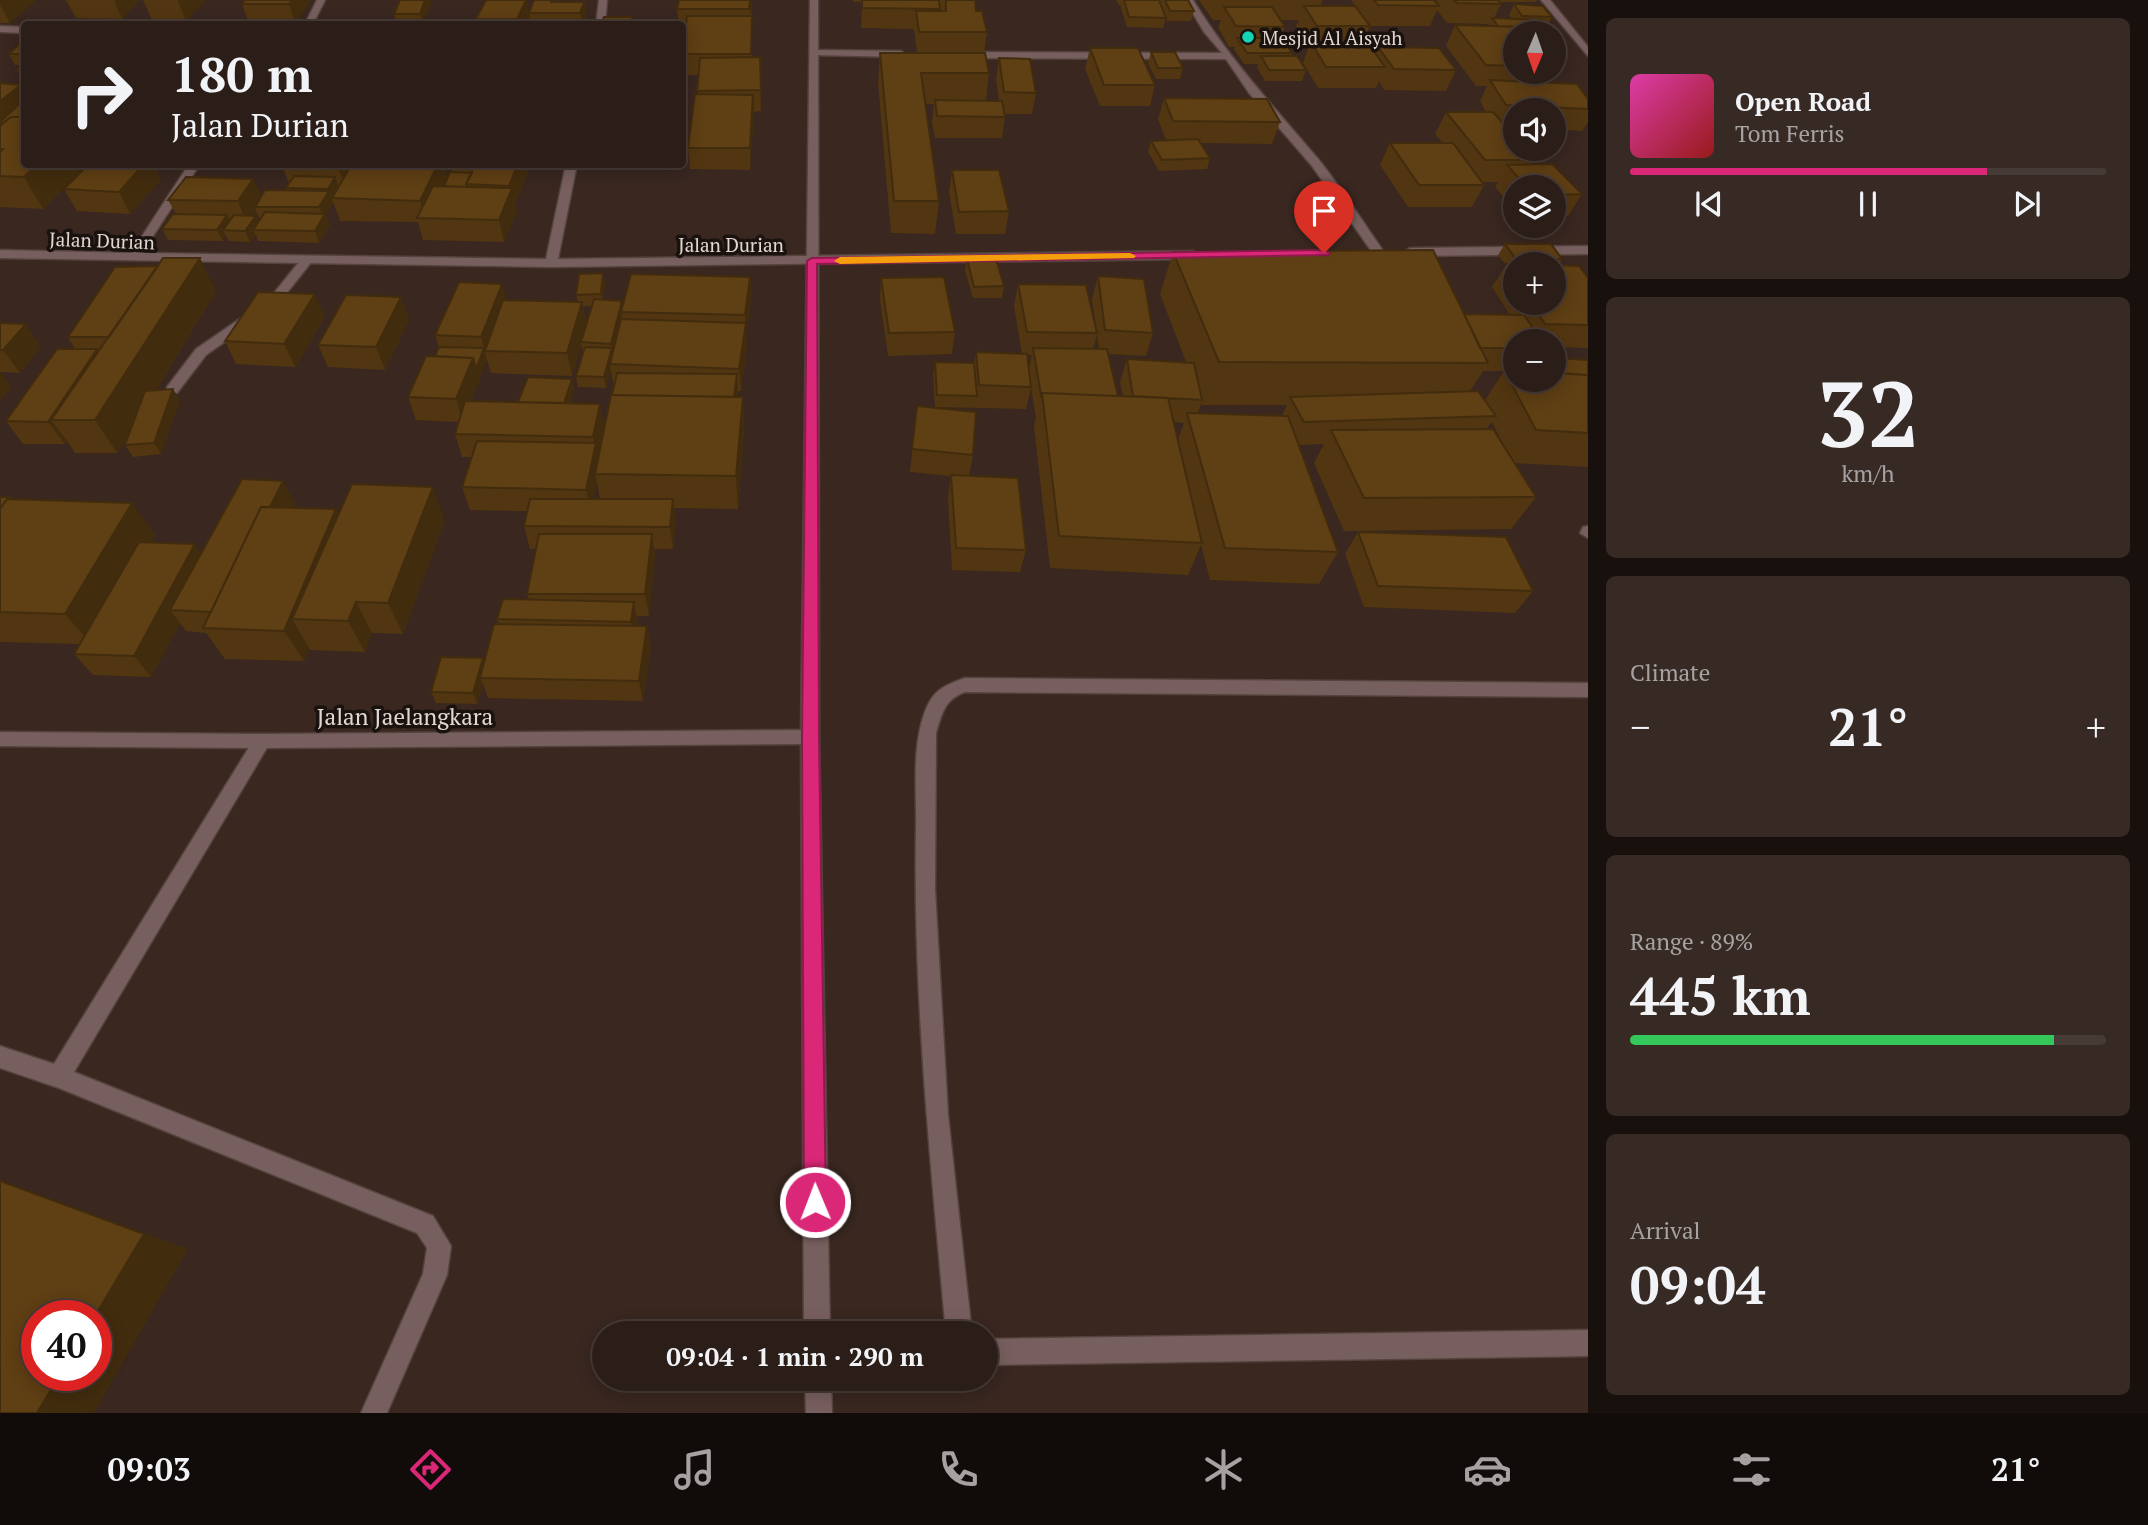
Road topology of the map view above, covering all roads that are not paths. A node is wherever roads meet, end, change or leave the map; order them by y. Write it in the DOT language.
graph roads {
  1 [pos="321,0"];
  2 [pos="603,0"];
  3 [pos="814,0"];
  4 [pos="1189,0"];
  5 [pos="1545,0"];
  6 [pos="310,21"];
  7 [pos="601,21"];
  8 [pos="0,29"];
  9 [pos="21,30"];
  10 [pos="816,53"];
  11 [pos="1588,53"];
  12 [pos="913,54"];
  13 [pos="954,55"];
  14 [pos="1228,55"];
  15 [pos="192,168"];
  16 [pos="571,168"];
  17 [pos="1588,250"];
  18 [pos="1364,252"];
  19 [pos="1378,252"];
  20 [pos="0,254"];
  21 [pos="1213,255"];
  22 [pos="133,258"];
  23 [pos="307,260"];
  24 [pos="812,261"];
  25 [pos="551,263"];
  26 [pos="172,390"];
  27 [pos="1588,690"];
  28 [pos="810,737"];
  29 [pos="0,739"];
  30 [pos="262,741"];
  31 [pos="0,1057"];
  32 [pos="59,1077"];
  33 [pos="817,1321"];
  34 [pos="958,1321"];
  35 [pos="1588,1343"];
  36 [pos="998,1352"];
  37 [pos="818,1391"];
  38 [pos="374,1413"];
  39 [pos="819,1413"];
  1 -- 6 [label="street"];
  2 -- 7 [label="street"];
  3 -- 10 [label="street"];
  4 -- 14 [label="street"];
  5 -- 11 [label="street"];
  8 -- 9 [label="street"];
  10 -- 12 [label="street"];
  10 -- 24 [label="street"];
  13 -- 14 [label="street"];
  14 -- 19 [label="street"];
  15 -- 22 [label="street"];
  16 -- 25 [label="street"];
  17 -- 19 [label="street"];
  18 -- 19 [label="street"];
  20 -- 22 [label="street, Jalan Durian"];
  21 -- 24 [label="street, Jalan Durian"];
  22 -- 23 [label="street, Jalan Durian"];
  23 -- 25 [label="street, Jalan Durian"];
  23 -- 26 [label="street"];
  24 -- 25 [label="street, Jalan Durian"];
  24 -- 28 [label="street"];
  27 -- 34 [label="street"];
  28 -- 30 [label="street, Jalan Jaelangkara"];
  28 -- 33 [label="street"];
  29 -- 30 [label="street, Jalan Jaelangkara"];
  30 -- 32 [label="street"];
  31 -- 32 [label="street"];
  32 -- 38 [label="street"];
  35 -- 36 [label="street"];
  37 -- 39 [label="street"];
}
